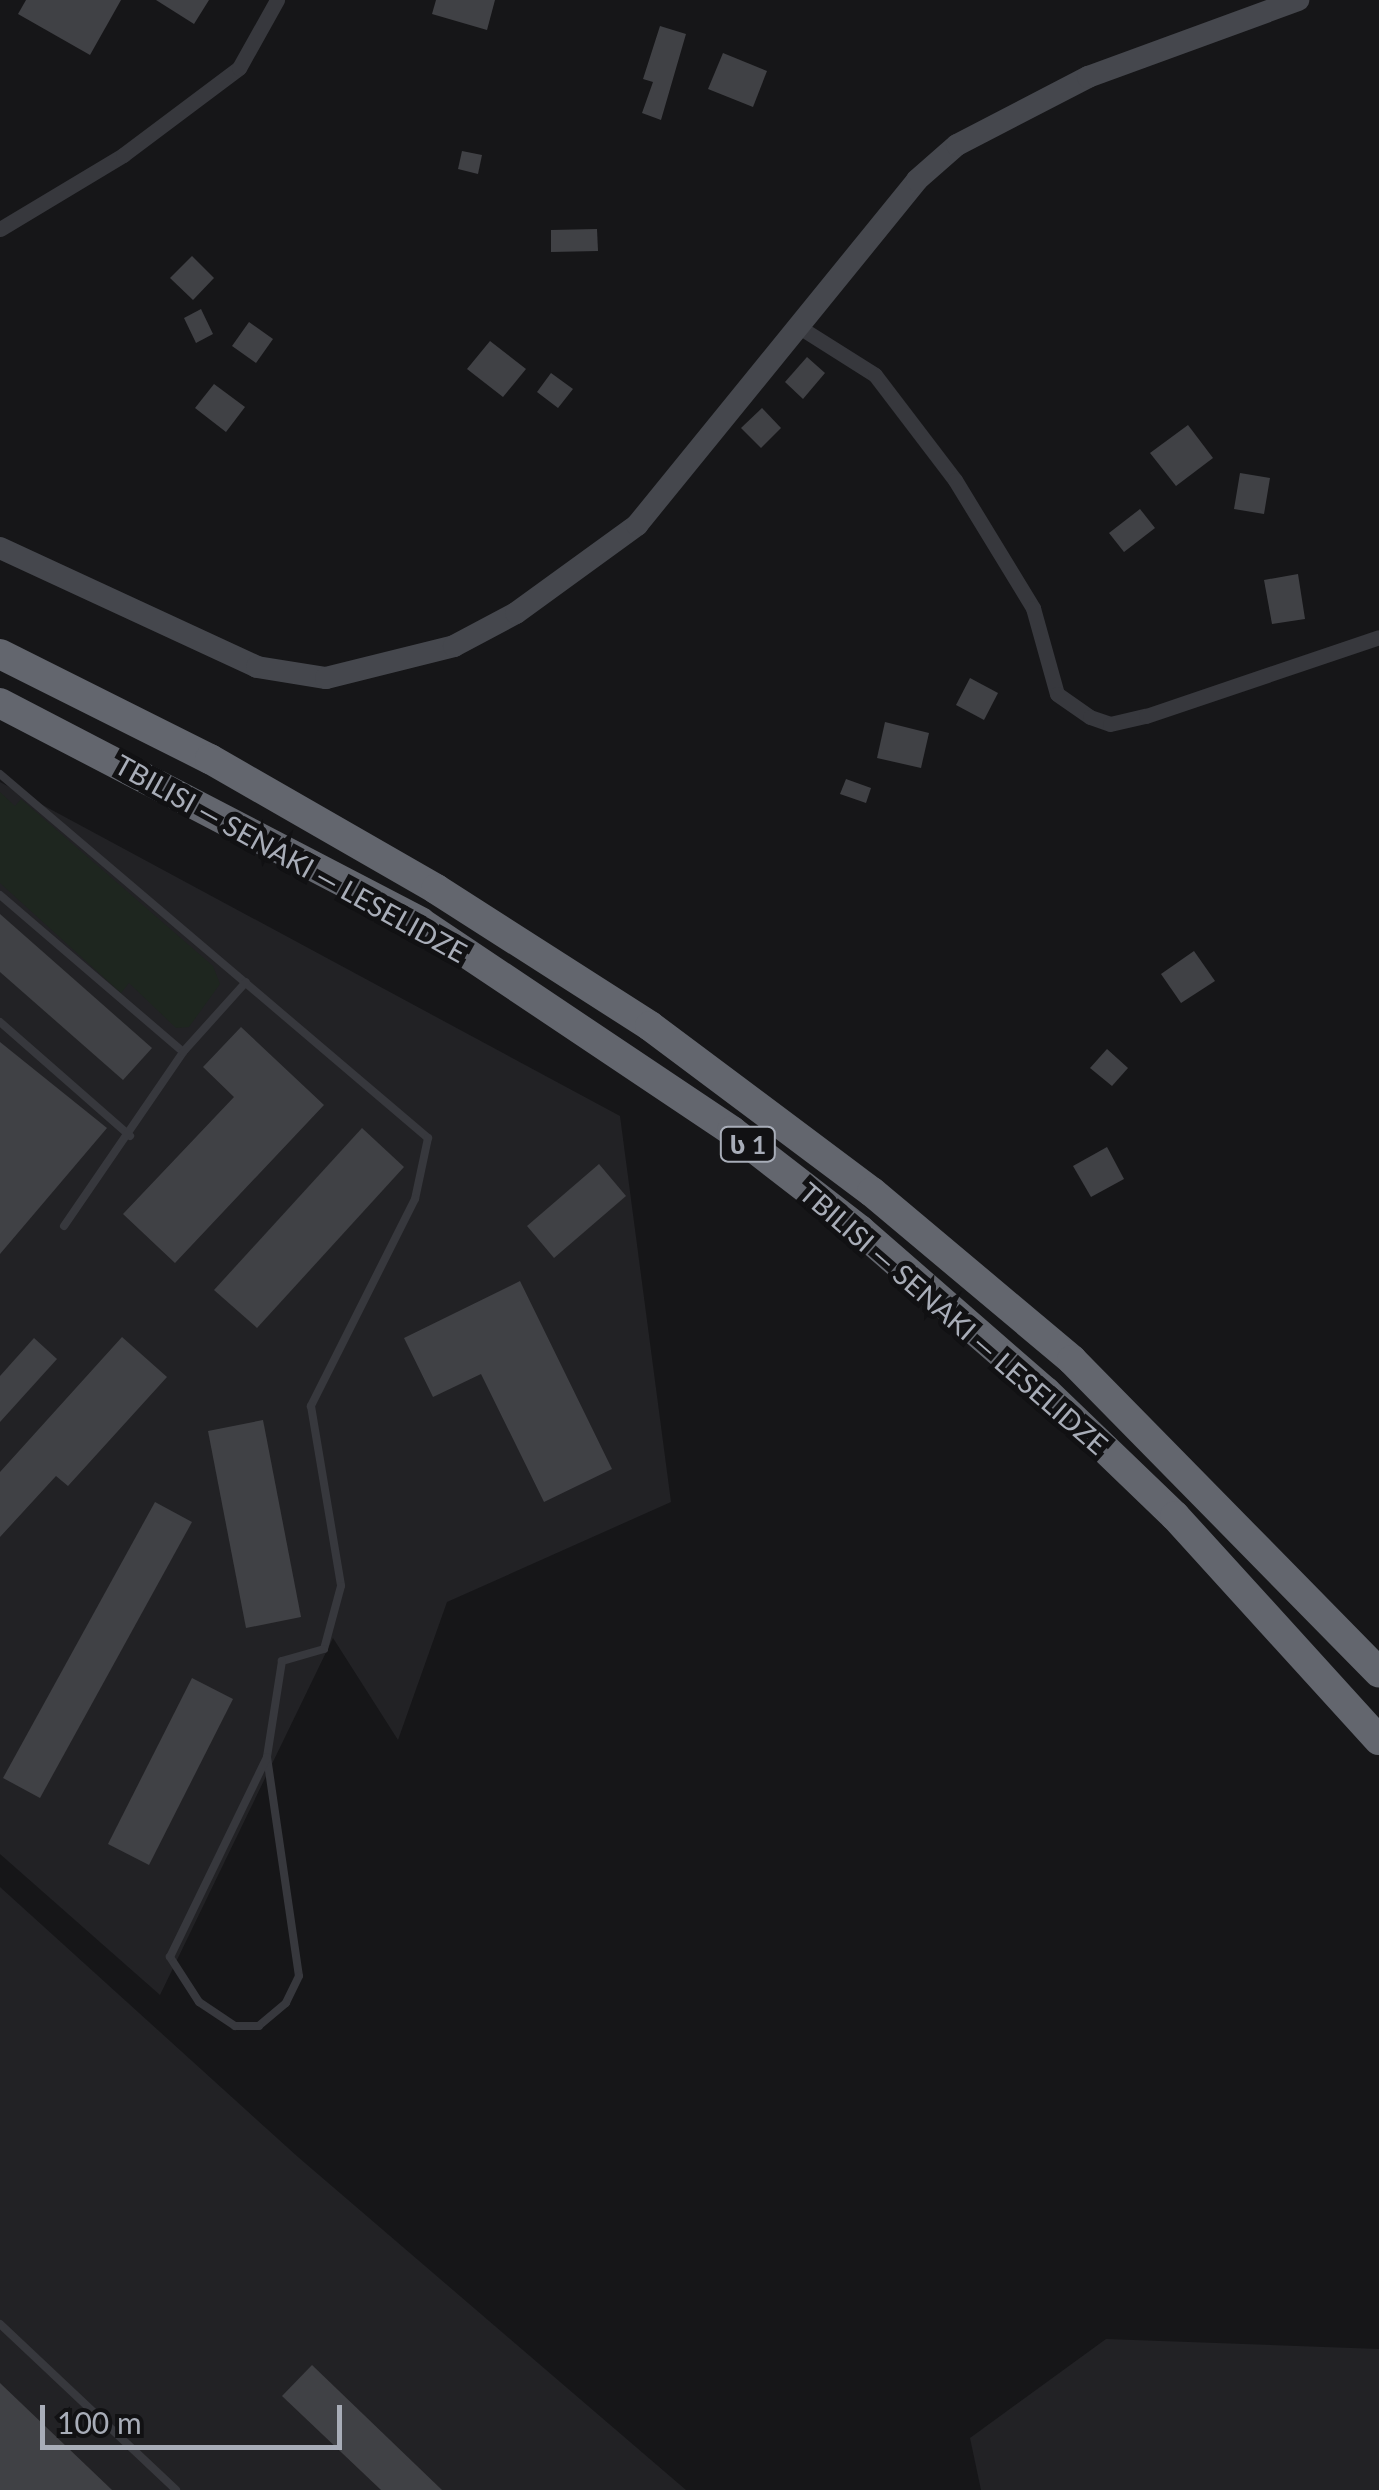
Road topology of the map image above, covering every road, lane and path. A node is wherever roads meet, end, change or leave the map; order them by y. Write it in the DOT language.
graph roads {
  1 [pos="277,0"];
  2 [pos="1298,0"];
  3 [pos="0,228"];
  4 [pos="796,325"];
  5 [pos="0,548"];
  6 [pos="1379,637"];
  7 [pos="0,654"];
  8 [pos="0,703"];
  9 [pos="0,774"];
  10 [pos="0,895"];
  11 [pos="246,982"];
  12 [pos="0,1022"];
  13 [pos="183,1052"];
  14 [pos="130,1136"];
  15 [pos="64,1226"];
  16 [pos="1379,1672"];
  17 [pos="1379,1740"];
  18 [pos="267,1756"];
  19 [pos="0,2324"];
  20 [pos="176,2490"];
  1 -- 3 [label="street"];
  2 -- 4 [label="street"];
  4 -- 5 [label="street"];
  4 -- 6 [label="street"];
  7 -- 16 [label="highway, TBILISI — SENAKI — LESELIDZE / ს 1"];
  8 -- 17 [label="highway, TBILISI — SENAKI — LESELIDZE / ს 1"];
  9 -- 11 [label="lane"];
  10 -- 13 [label="lane"];
  11 -- 13 [label="lane"];
  11 -- 18 [label="lane"];
  12 -- 14 [label="lane"];
  13 -- 14 [label="lane"];
  14 -- 15 [label="lane"];
  18 -- 18 [label="lane"];
  19 -- 20 [label="lane"];
}
